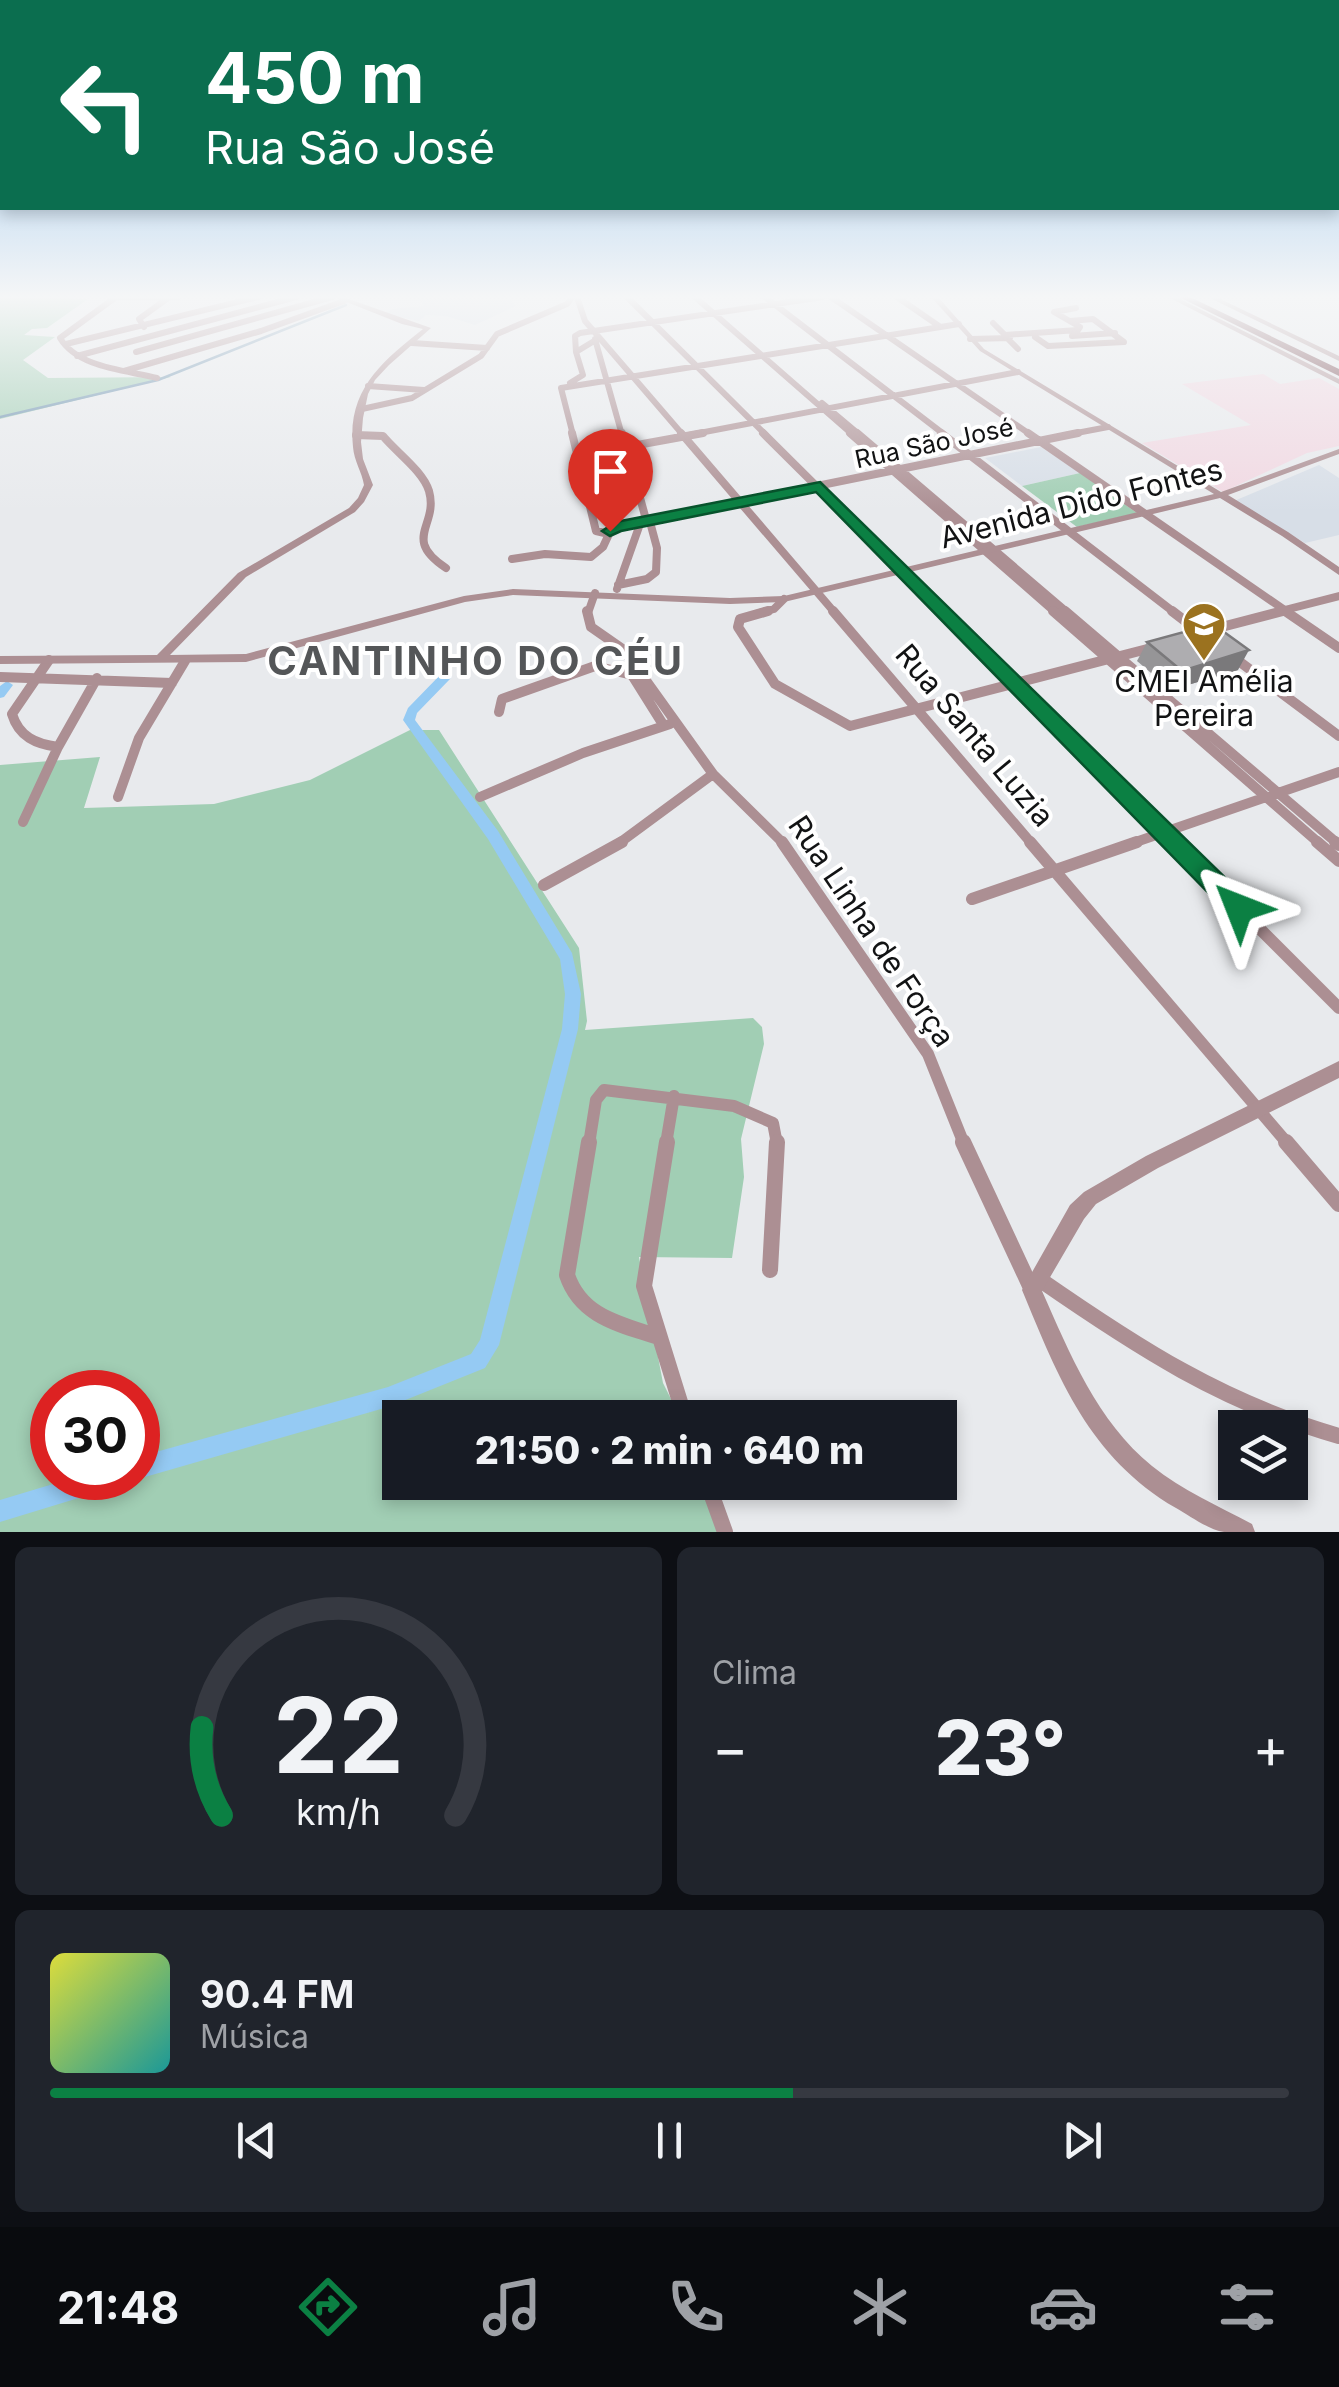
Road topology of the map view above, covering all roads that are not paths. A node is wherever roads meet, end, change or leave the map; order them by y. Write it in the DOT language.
graph roads {
  1 [pos="116,368"];
  2 [pos="132,368"];
  3 [pos="386,368"];
  4 [pos="461,368"];
  5 [pos="581,368"];
  6 [pos="604,368"];
  7 [pos="627,368"];
  8 [pos="685,368"];
  9 [pos="696,368"];
  10 [pos="777,368"];
  11 [pos="857,368"];
  12 [pos="935,368"];
  13 [pos="1013,368"];
  14 [pos="124,371"];
  15 [pos="1018,372"];
  16 [pos="635,377"];
  17 [pos="157,378"];
  18 [pos="606,380"];
  19 [pos="368,386"];
  20 [pos="960,386"];
  21 [pos="561,388"];
  22 [pos="424,390"];
  23 [pos="894,396"];
  24 [pos="823,408"];
  25 [pos="362,409"];
  26 [pos="752,422"];
  27 [pos="1108,427"];
  28 [pos="356,436"];
  29 [pos="683,436"];
  30 [pos="1040,441"];
  31 [pos="624,448"];
  32 [pos="1339,451"];
  33 [pos="973,455"];
  34 [pos="577,456"];
  35 [pos="896,470"];
  36 [pos="820,487"];
  37 [pos="1218,496"];
  38 [pos="742,503"];
  39 [pos="1147,514"];
  40 [pos="592,516"];
  41 [pos="646,523"];
  42 [pos="612,530"];
  43 [pos="1074,532"];
  44 [pos="990,552"];
  45 [pos="512,559"];
  46 [pos="446,568"];
  47 [pos="902,571"];
  48 [pos="1339,572"];
  49 [pos="616,589"];
  50 [pos="817,592"];
  51 [pos="595,593"];
  52 [pos="1339,596"];
  53 [pos="784,599"];
  54 [pos="1286,610"];
  55 [pos="1201,632"];
  56 [pos="1185,638"];
  57 [pos="1168,642"];
  58 [pos="1339,648"];
  59 [pos="1114,659"];
  60 [pos="0,660"];
  61 [pos="49,660"];
  62 [pos="159,660"];
  63 [pos="185,661"];
  64 [pos="0,677"];
  65 [pos="38,678"];
  66 [pos="97,678"];
  67 [pos="172,683"];
  68 [pos="1019,684"];
  69 [pos="920,710"];
  70 [pos="499,712"];
  71 [pos="670,724"];
  72 [pos="1339,736"];
  73 [pos="58,747"];
  74 [pos="1339,772"];
  75 [pos="713,774"];
  76 [pos="1280,793"];
  77 [pos="480,797"];
  78 [pos="118,798"];
  79 [pos="1267,798"];
  80 [pos="23,822"];
  81 [pos="1164,833"];
  82 [pos="1339,845"];
  83 [pos="1339,861"];
  84 [pos="1054,871"];
  85 [pos="544,886"];
  86 [pos="972,898"];
  87 [pos="1339,1008"];
  88 [pos="1339,1069"];
  89 [pos="674,1096"];
  90 [pos="1258,1110"];
  91 [pos="1339,1204"];
  92 [pos="770,1270"];
  93 [pos="1036,1284"];
  94 [pos="658,1337"];
  95 [pos="679,1400"];
  96 [pos="1339,1436"];
  97 [pos="714,1500"];
  98 [pos="725,1532"];
  99 [pos="1244,1532"];
  1 -- 14 [label="street"];
  2 -- 14 [label="street"];
  3 -- 19 [label="street"];
  4 -- 22 [label="street"];
  5 -- 21 [label="street"];
  6 -- 18 [label="street"];
  7 -- 16 [label="street, Rua Santa Luzia"];
  8 -- 16 [label="street"];
  9 -- 26 [label="street"];
  10 -- 24 [label="street"];
  11 -- 23 [label="street"];
  12 -- 20 [label="street"];
  13 -- 15 [label="street"];
  14 -- 17 [label="street"];
  15 -- 20 [label="street"];
  15 -- 27 [label="street"];
  16 -- 18 [label="street"];
  16 -- 29 [label="street, Rua Santa Luzia"];
  18 -- 21 [label="street"];
  18 -- 31 [label="street"];
  19 -- 22 [label="street"];
  19 -- 25 [label="street"];
  20 -- 23 [label="street"];
  20 -- 30 [label="street"];
  21 -- 34 [label="street"];
  22 -- 25 [label="street"];
  23 -- 24 [label="street"];
  23 -- 33 [label="street"];
  24 -- 26 [label="street"];
  24 -- 35 [label="street"];
  25 -- 28 [label="street"];
  26 -- 29 [label="street"];
  26 -- 36 [label="street"];
  27 -- 30 [label="street, Rua São José"];
  27 -- 37 [label="street"];
  28 -- 46 [label="street"];
  28 -- 62 [label="street"];
  29 -- 31 [label="street"];
  29 -- 38 [label="street, Rua Santa Luzia"];
  30 -- 33 [label="street, Rua São José"];
  30 -- 39 [label="street"];
  31 -- 34 [label="street"];
  31 -- 41 [label="street"];
  32 -- 37 [label="street, Avenida Dido Fontes"];
  33 -- 35 [label="street, Rua São José"];
  33 -- 43 [label="street"];
  34 -- 40 [label="street"];
  35 -- 36 [label="street, Rua São José"];
  35 -- 44 [label="street"];
  36 -- 38 [label="street, Rua São José"];
  36 -- 47 [label="street"];
  37 -- 39 [label="street, Avenida Dido Fontes"];
  37 -- 48 [label="street"];
  38 -- 41 [label="street, Rua São José"];
  38 -- 50 [label="street, Rua Santa Luzia"];
  39 -- 43 [label="street, Avenida Dido Fontes"];
  39 -- 54 [label="street"];
  40 -- 42 [label="street"];
  40 -- 42 [label="street, Rua São José"];
  41 -- 42 [label="street, Rua São José"];
  41 -- 49 [label="street"];
  41 -- 49 [label="street"];
  42 -- 45 [label="street"];
  43 -- 44 [label="street, Avenida Dido Fontes"];
  43 -- 55 [label="street"];
  44 -- 47 [label="street, Avenida Dido Fontes"];
  44 -- 59 [label="street"];
  47 -- 50 [label="street, Avenida Dido Fontes"];
  47 -- 68 [label="street"];
  49 -- 51 [label="street, Avenida Dido Fontes"];
  49 -- 53 [label="street, Avenida Dido Fontes"];
  50 -- 53 [label="street, Avenida Dido Fontes"];
  50 -- 69 [label="street, Rua Santa Luzia"];
  51 -- 63 [label="street, Avenida Dido Fontes"];
  51 -- 71 [label="street, Rua Linha de Força"];
  52 -- 54 [label="street"];
  53 -- 69 [label="street"];
  54 -- 55 [label="street"];
  54 -- 58 [label="street"];
  55 -- 56 [label="street"];
  55 -- 72 [label="street"];
  57 -- 59 [label="street"];
  59 -- 68 [label="street"];
  59 -- 76 [label="street"];
  59 -- 79 [label="street"];
  60 -- 61 [label="street, Avenida Dido Fontes"];
  61 -- 62 [label="street, Avenida Dido Fontes"];
  61 -- 65 [label="street"];
  62 -- 63 [label="street, Avenida Dido Fontes"];
  63 -- 67 [label="street"];
  64 -- 65 [label="street"];
  65 -- 66 [label="street"];
  65 -- 73 [label="street"];
  66 -- 67 [label="street"];
  66 -- 73 [label="street"];
  67 -- 78 [label="street"];
  68 -- 69 [label="street"];
  68 -- 81 [label="street"];
  69 -- 84 [label="street, Rua Santa Luzia"];
  70 -- 71 [label="street"];
  71 -- 75 [label="street, Rua Linha de Força"];
  71 -- 77 [label="street"];
  73 -- 80 [label="street"];
  74 -- 76 [label="street"];
  75 -- 85 [label="street"];
  75 -- 93 [label="street, Rua Linha de Força"];
  76 -- 79 [label="street"];
  76 -- 82 [label="street"];
  79 -- 81 [label="street"];
  79 -- 83 [label="street"];
  81 -- 84 [label="street"];
  81 -- 87 [label="street"];
  84 -- 86 [label="street"];
  84 -- 90 [label="street, Rua Santa Luzia"];
  88 -- 90 [label="street"];
  89 -- 92 [label="street"];
  89 -- 94 [label="street"];
  89 -- 94 [label="street"];
  90 -- 91 [label="street, Rua Santa Luzia"];
  90 -- 93 [label="street"];
  93 -- 96 [label="street"];
  93 -- 99 [label="street"];
  94 -- 95 [label="street"];
  97 -- 98 [label="street"];
}
